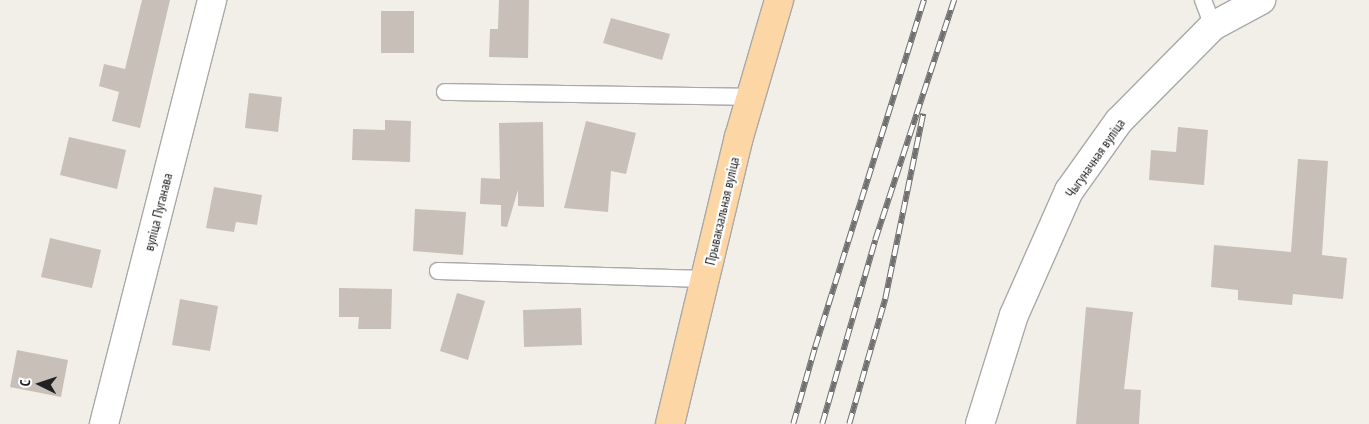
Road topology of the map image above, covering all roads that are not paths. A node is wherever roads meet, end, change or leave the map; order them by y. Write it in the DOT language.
graph roads {
  1 [pos="212,0"];
  2 [pos="779,0"];
  3 [pos="1203,0"];
  4 [pos="1261,0"];
  5 [pos="1213,26"];
  6 [pos="445,92"];
  7 [pos="751,96"];
  8 [pos="438,271"];
  9 [pos="705,278"];
  10 [pos="104,424"];
  11 [pos="670,424"];
  12 [pos="980,424"];
  1 -- 10 [label="street, вуліца Пуганава"];
  2 -- 7 [label="main road, Прывакзальная вуліца"];
  3 -- 5 [label="lane"];
  4 -- 5 [label="street, Чыгуначная вуліца"];
  5 -- 12 [label="street, Чыгуначная вуліца"];
  6 -- 7 [label="lane"];
  7 -- 9 [label="main road, Прывакзальная вуліца"];
  8 -- 9 [label="lane"];
  9 -- 11 [label="main road, Прывакзальная вуліца"];
}
